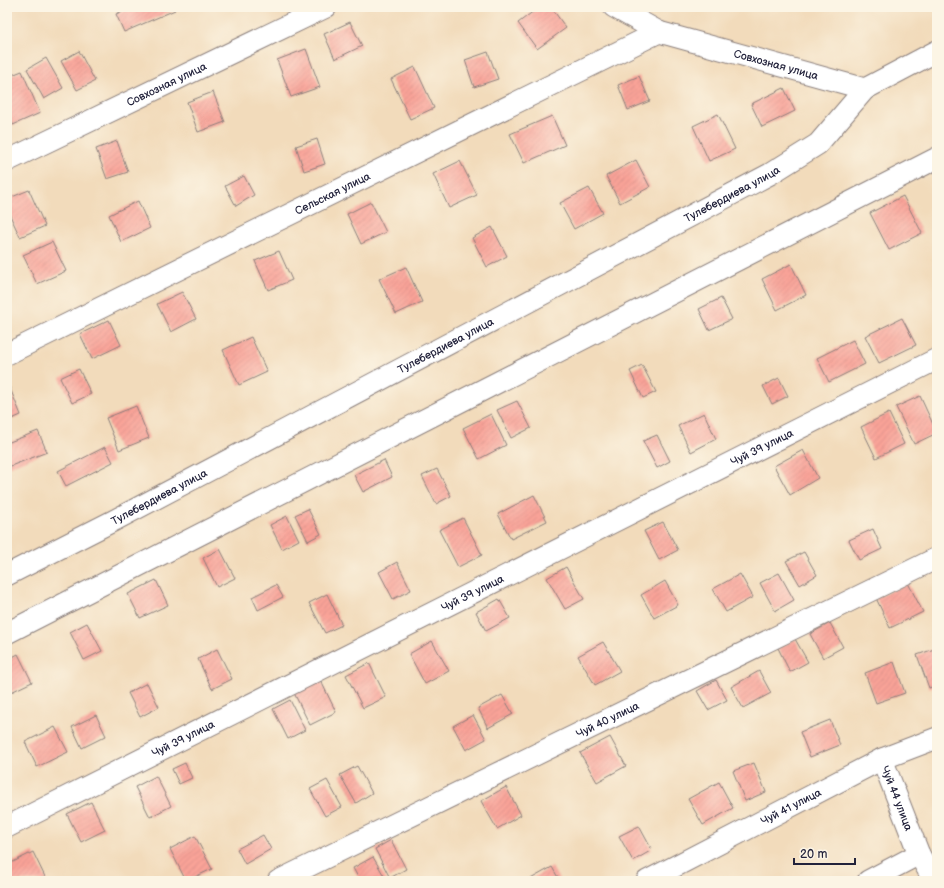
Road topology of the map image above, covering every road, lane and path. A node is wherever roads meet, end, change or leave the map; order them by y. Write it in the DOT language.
graph roads {
  1 [pos="326,7"];
  2 [pos="614,7"];
  3 [pos="659,32"];
  4 [pos="937,51"];
  5 [pos="865,89"];
  6 [pos="937,158"];
  7 [pos="7,161"];
  8 [pos="7,354"];
  9 [pos="937,359"];
  10 [pos="937,558"];
  11 [pos="7,575"];
  12 [pos="7,633"];
  13 [pos="937,738"];
  14 [pos="882,759"];
  15 [pos="7,827"];
  16 [pos="919,854"];
  17 [pos="278,881"];
  18 [pos="648,881"];
  19 [pos="868,881"];
  20 [pos="934,881"];
  1 -- 7 [label="street, Совхозная улица"];
  2 -- 3 [label="street, Совхозная улица"];
  3 -- 5 [label="street, Совхозная улица"];
  3 -- 8 [label="street, Сельская улица"];
  4 -- 5 [label="street"];
  5 -- 11 [label="street, Тулебердиева улица"];
  6 -- 12 [label="street"];
  9 -- 15 [label="street, Чуй 39 улица"];
  10 -- 17 [label="street, Чуй 40 улица"];
  13 -- 14 [label="street, Чуй 41 улица"];
  14 -- 16 [label="street, Чуй 44 улица"];
  14 -- 18 [label="street, Чуй 41 улица"];
  16 -- 19 [label="street"];
  16 -- 20 [label="street, Чуй 44 улица"];
}
